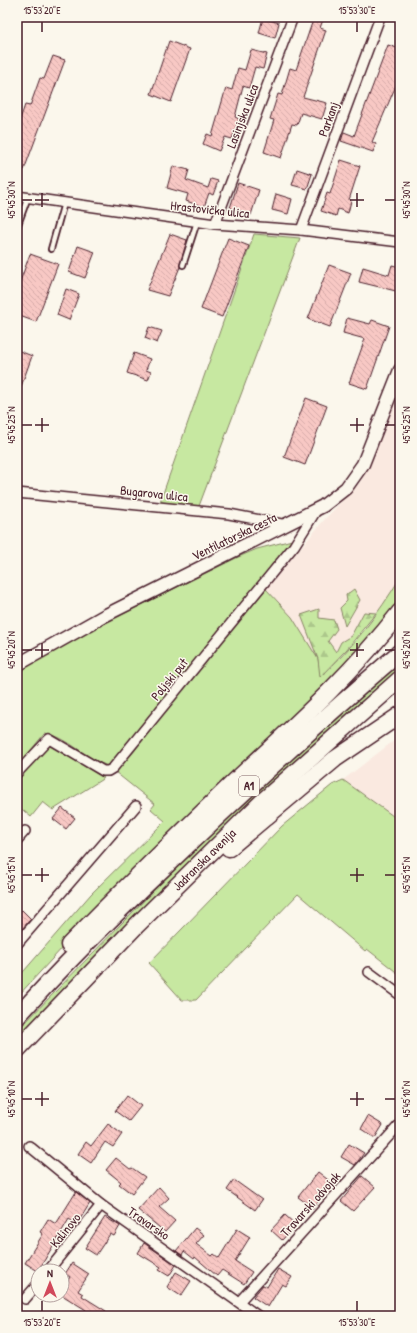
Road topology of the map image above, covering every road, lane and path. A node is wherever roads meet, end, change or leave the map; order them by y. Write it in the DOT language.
graph roads {
  1 [pos="293,17"];
  2 [pos="380,17"];
  3 [pos="17,196"];
  4 [pos="28,198"];
  5 [pos="64,203"];
  6 [pos="197,222"];
  7 [pos="215,224"];
  8 [pos="17,227"];
  9 [pos="301,230"];
  10 [pos="400,242"];
  11 [pos="51,249"];
  12 [pos="183,265"];
  13 [pos="400,370"];
  14 [pos="17,493"];
  15 [pos="317,509"];
  16 [pos="287,526"];
  17 [pos="400,612"];
  18 [pos="400,652"];
  19 [pos="17,665"];
  20 [pos="400,679"];
  21 [pos="400,715"];
  22 [pos="17,773"];
  23 [pos="136,806"];
  24 [pos="25,831"];
  25 [pos="17,840"];
  26 [pos="137,925"];
  27 [pos="17,944"];
  28 [pos="370,972"];
  29 [pos="38,993"];
  30 [pos="400,995"];
  31 [pos="17,1017"];
  32 [pos="17,1050"];
  33 [pos="400,1124"];
  34 [pos="29,1146"];
  35 [pos="101,1205"];
  36 [pos="54,1263"];
  37 [pos="30,1294"];
  38 [pos="26,1299"];
  39 [pos="239,1302"];
  40 [pos="258,1316"];
  1 -- 7 [label="street, Lasinjska ulica"];
  2 -- 9 [label="street, Parkanj"];
  3 -- 4 [label="street, Hrastovička ulica"];
  4 -- 5 [label="street, Hrastovička ulica"];
  4 -- 8 [label="lane"];
  5 -- 6 [label="street, Hrastovička ulica"];
  5 -- 11 [label="lane"];
  6 -- 7 [label="street, Hrastovička ulica"];
  6 -- 12 [label="lane"];
  7 -- 9 [label="street, Hrastovička ulica"];
  9 -- 10 [label="street, Hrastovička ulica"];
  13 -- 15 [label="main road, Ventilatorska cesta"];
  14 -- 16 [label="street, Bugarova ulica"];
  15 -- 16 [label="main road, Ventilatorska cesta"];
  15 -- 22 [label="street, Poljski put"];
  16 -- 19 [label="main road, Ventilatorska cesta"];
  17 -- 29 [label="highway"];
  18 -- 29 [label="highway, Jadranska avenija / A1"];
  20 -- 26 [label="highway, Jadranska avenija / A1"];
  21 -- 26 [label="highway"];
  23 -- 27 [label="street"];
  24 -- 25 [label="street"];
  26 -- 32 [label="highway, Jadranska avenija / A1"];
  28 -- 30 [label="street"];
  29 -- 31 [label="highway, Jadranska avenija / A1"];
  33 -- 39 [label="street, Travarski odvojak"];
  34 -- 35 [label="street, Travarsko"];
  35 -- 36 [label="street, Kalinovo"];
  35 -- 39 [label="street, Travarsko"];
  37 -- 38 [label="street"];
  39 -- 40 [label="street, Travarsko"];
}
